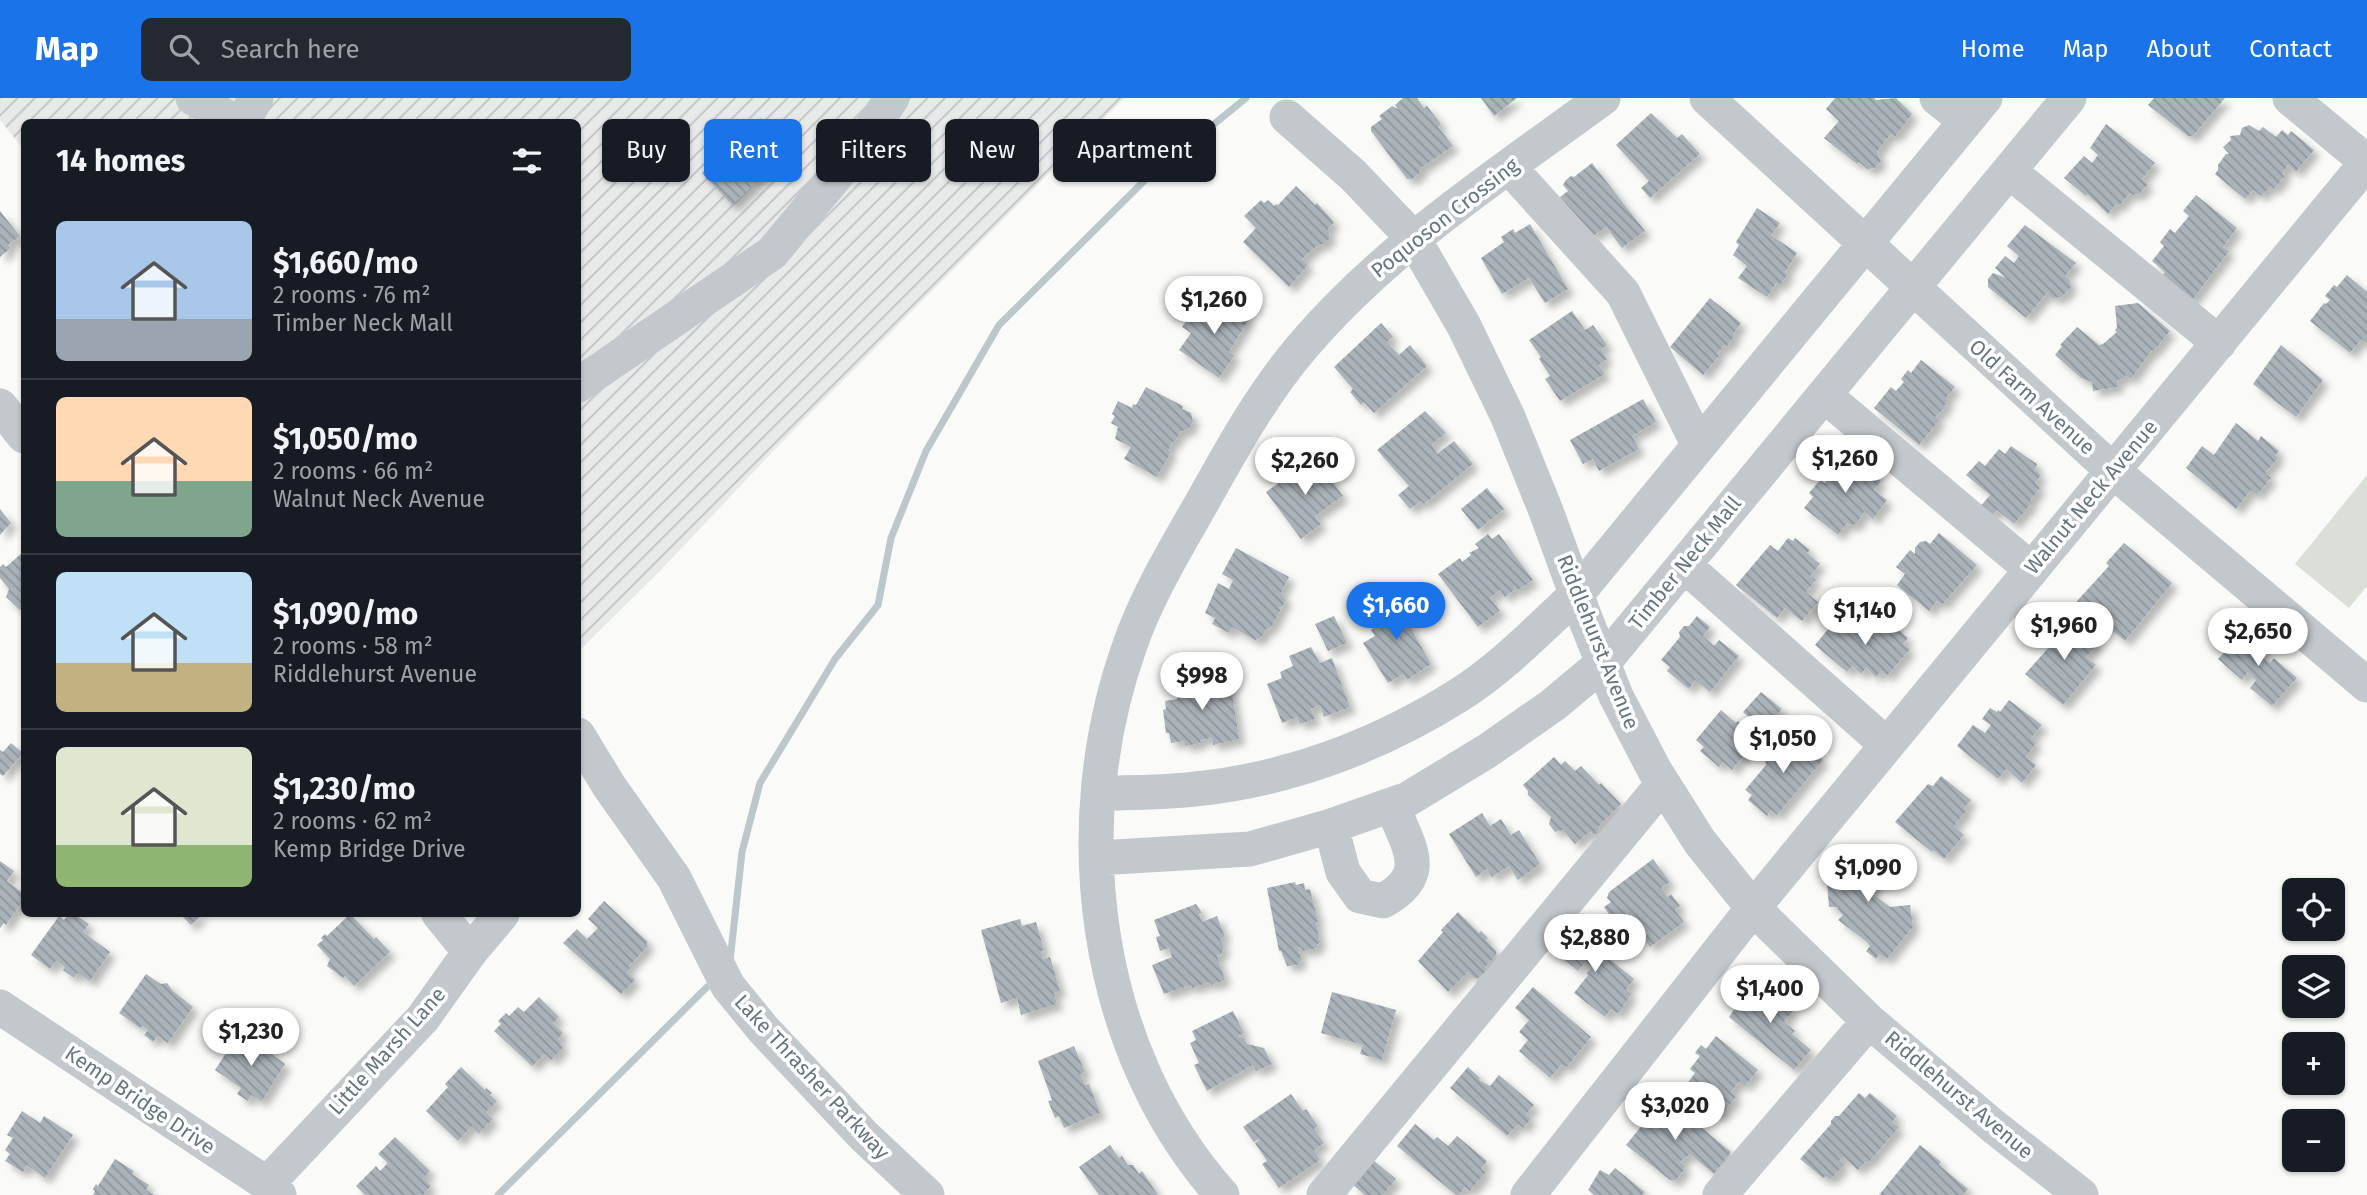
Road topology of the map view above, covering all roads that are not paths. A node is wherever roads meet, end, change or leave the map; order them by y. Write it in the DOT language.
graph roads {
  1 [pos="193,98"];
  2 [pos="256,98"];
  3 [pos="892,98"];
  4 [pos="1603,98"];
  5 [pos="1707,98"];
  6 [pos="1937,98"];
  7 [pos="2069,98"];
  8 [pos="2290,98"];
  9 [pos="1975,110"];
  10 [pos="1287,117"];
  11 [pos="230,119"];
  12 [pos="245,119"];
  13 [pos="2367,162"];
  14 [pos="1509,167"];
  15 [pos="2009,171"];
  16 [pos="1413,238"];
  17 [pos="1865,244"];
  18 [pos="1913,288"];
  19 [pos="2220,343"];
  20 [pos="581,383"];
  21 [pos="1824,395"];
  22 [pos="0,406"];
  23 [pos="21,432"];
  24 [pos="1699,446"];
  25 [pos="2112,470"];
  26 [pos="1684,565"];
  27 [pos="2031,569"];
  28 [pos="1576,595"];
  29 [pos="1603,663"];
  30 [pos="2367,685"];
  31 [pos="581,740"];
  32 [pos="1886,745"];
  33 [pos="1663,784"];
  34 [pos="1099,794"];
  35 [pos="1392,805"];
  36 [pos="1331,826"];
  37 [pos="1097,858"];
  38 [pos="1753,908"];
  39 [pos="441,917"];
  40 [pos="499,917"];
  41 [pos="470,952"];
  42 [pos="0,1007"];
  43 [pos="1869,1021"];
  44 [pos="273,1190"];
  45 [pos="927,1195"];
  46 [pos="1222,1195"];
  47 [pos="1324,1195"];
  48 [pos="1528,1195"];
  49 [pos="1720,1195"];
  50 [pos="2081,1195"];
  1 -- 11 [label="street"];
  2 -- 12 [label="street"];
  3 -- 20 [label="street"];
  4 -- 14 [label="street, Poquoson Crossing"];
  5 -- 17 [label="street, Old Farm Avenue"];
  6 -- 9 [label="street"];
  7 -- 15 [label="street, Timber Neck Mall"];
  8 -- 13 [label="street"];
  9 -- 17 [label="street"];
  10 -- 16 [label="street, Riddlehurst Avenue"];
  13 -- 19 [label="street, Walnut Neck Avenue"];
  14 -- 16 [label="street, Poquoson Crossing"];
  14 -- 24 [label="street"];
  15 -- 18 [label="street, Timber Neck Mall"];
  15 -- 19 [label="street"];
  16 -- 28 [label="street, Riddlehurst Avenue"];
  16 -- 34 [label="street, Poquoson Crossing"];
  17 -- 18 [label="street, Old Farm Avenue"];
  17 -- 24 [label="street"];
  18 -- 21 [label="street, Timber Neck Mall"];
  18 -- 25 [label="street, Old Farm Avenue"];
  19 -- 25 [label="street, Walnut Neck Avenue"];
  21 -- 26 [label="street, Timber Neck Mall"];
  21 -- 27 [label="street"];
  22 -- 23 [label="street"];
  24 -- 28 [label="street"];
  25 -- 27 [label="street, Walnut Neck Avenue"];
  25 -- 30 [label="street, Old Farm Avenue"];
  26 -- 29 [label="street, Timber Neck Mall"];
  26 -- 32 [label="street"];
  27 -- 32 [label="street, Walnut Neck Avenue"];
  28 -- 29 [label="street, Riddlehurst Avenue"];
  28 -- 34 [label="street"];
  29 -- 33 [label="street, Riddlehurst Avenue"];
  29 -- 35 [label="street, Timber Neck Mall"];
  31 -- 45 [label="street, Lake Thrasher Parkway"];
  32 -- 38 [label="street, Walnut Neck Avenue"];
  33 -- 38 [label="street, Riddlehurst Avenue"];
  33 -- 47 [label="street"];
  34 -- 37 [label="street, Poquoson Crossing"];
  35 -- 36 [label="street, Timber Neck Mall"];
  35 -- 36 [label="street"];
  36 -- 37 [label="street, Timber Neck Mall"];
  37 -- 46 [label="street, Poquoson Crossing"];
  38 -- 43 [label="street, Riddlehurst Avenue"];
  38 -- 48 [label="street, Walnut Neck Avenue"];
  39 -- 41 [label="street"];
  40 -- 41 [label="street, Little Marsh Lane"];
  41 -- 44 [label="street, Little Marsh Lane"];
  42 -- 44 [label="street, Kemp Bridge Drive"];
  43 -- 49 [label="street"];
  43 -- 50 [label="street, Riddlehurst Avenue"];
}
